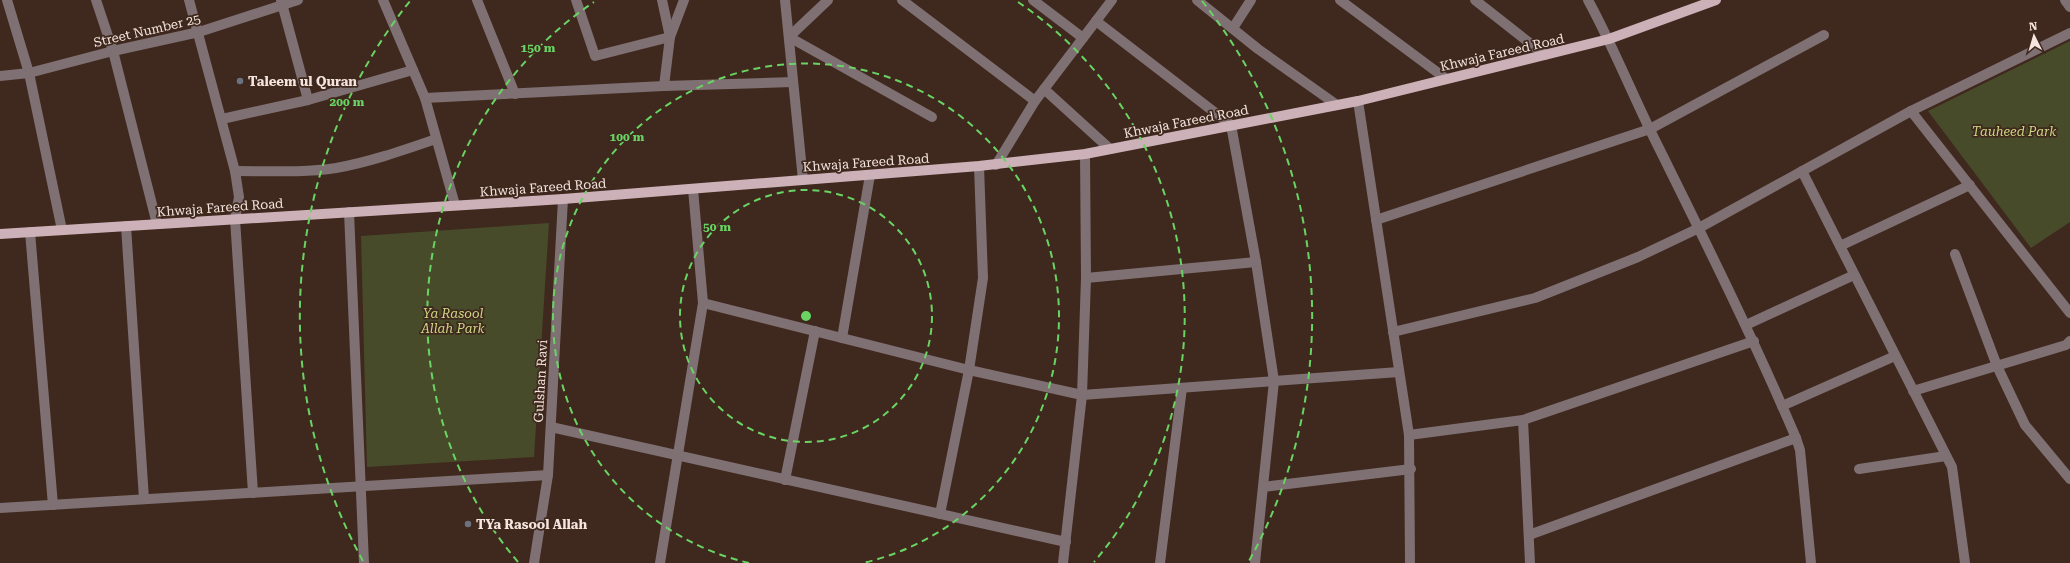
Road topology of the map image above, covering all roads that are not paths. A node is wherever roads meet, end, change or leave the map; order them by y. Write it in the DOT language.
graph roads {
  1 [pos="7,0"];
  2 [pos="96,0"];
  3 [pos="189,0"];
  4 [pos="298,0"];
  5 [pos="383,0"];
  6 [pos="477,0"];
  7 [pos="576,0"];
  8 [pos="662,0"];
  9 [pos="684,0"];
  10 [pos="786,0"];
  11 [pos="828,0"];
  12 [pos="902,0"];
  13 [pos="1033,0"];
  14 [pos="1112,0"];
  15 [pos="1197,0"];
  16 [pos="1251,0"];
  17 [pos="1340,0"];
  18 [pos="1475,0"];
  19 [pos="1588,0"];
  20 [pos="1716,0"];
  21 [pos="2065,0"];
  22 [pos="282,3"];
  23 [pos="2070,7"];
  24 [pos="1096,21"];
  25 [pos="1232,28"];
  26 [pos="199,32"];
  27 [pos="2070,33"];
  28 [pos="1824,35"];
  29 [pos="670,37"];
  30 [pos="789,37"];
  31 [pos="1083,38"];
  32 [pos="1610,38"];
  33 [pos="113,51"];
  34 [pos="1545,55"];
  35 [pos="413,70"];
  36 [pos="29,73"];
  37 [pos="0,76"];
  38 [pos="1445,78"];
  39 [pos="793,82"];
  40 [pos="664,86"];
  41 [pos="1044,89"];
  42 [pos="515,94"];
  43 [pos="425,98"];
  44 [pos="308,100"];
  45 [pos="1035,101"];
  46 [pos="1358,101"];
  47 [pos="1337,105"];
  48 [pos="1911,111"];
  49 [pos="932,117"];
  50 [pos="222,119"];
  51 [pos="1231,125"];
  52 [pos="1650,130"];
  53 [pos="436,139"];
  54 [pos="1110,149"];
  55 [pos="1085,154"];
  56 [pos="996,165"];
  57 [pos="979,166"];
  58 [pos="235,171"];
  59 [pos="1802,171"];
  60 [pos="870,175"];
  61 [pos="802,180"];
  62 [pos="1970,185"];
  63 [pos="693,189"];
  64 [pos="563,199"];
  65 [pos="455,205"];
  66 [pos="349,212"];
  67 [pos="235,219"];
  68 [pos="1376,220"];
  69 [pos="157,224"];
  70 [pos="126,226"];
  71 [pos="1699,228"];
  72 [pos="62,230"];
  73 [pos="30,232"];
  74 [pos="0,234"];
  75 [pos="1840,246"];
  76 [pos="1954,254"];
  77 [pos="1256,262"];
  78 [pos="1854,275"];
  79 [pos="1086,278"];
  80 [pos="703,303"];
  81 [pos="2070,313"];
  82 [pos="1746,325"];
  83 [pos="815,331"];
  84 [pos="1393,332"];
  85 [pos="842,338"];
  86 [pos="1754,341"];
  87 [pos="2070,341"];
  88 [pos="1895,356"];
  89 [pos="1997,366"];
  90 [pos="969,370"];
  91 [pos="1399,372"];
  92 [pos="1274,381"];
  93 [pos="1182,388"];
  94 [pos="1913,392"];
  95 [pos="1082,395"];
  96 [pos="1782,406"];
  97 [pos="1523,420"];
  98 [pos="551,427"];
  99 [pos="1409,435"];
  100 [pos="1796,438"];
  101 [pos="678,456"];
  102 [pos="1946,456"];
  103 [pos="1411,469"];
  104 [pos="1859,469"];
  105 [pos="548,475"];
  106 [pos="2070,479"];
  107 [pos="785,480"];
  108 [pos="361,486"];
  109 [pos="1262,487"];
  110 [pos="253,493"];
  111 [pos="144,499"];
  112 [pos="54,505"];
  113 [pos="0,508"];
  114 [pos="940,514"];
  115 [pos="1529,535"];
  116 [pos="1066,542"];
  117 [pos="364,563"];
  118 [pos="534,563"];
  119 [pos="660,563"];
  120 [pos="1064,563"];
  121 [pos="1160,563"];
  122 [pos="1254,563"];
  123 [pos="1410,563"];
  124 [pos="1530,563"];
  125 [pos="1811,563"];
  126 [pos="1965,563"];
  1 -- 36 [label="street"];
  2 -- 33 [label="street"];
  3 -- 26 [label="street"];
  4 -- 22 [label="street, Street Number 25"];
  5 -- 35 [label="street"];
  6 -- 42 [label="street"];
  7 -- 29 [label="street"];
  8 -- 29 [label="street"];
  9 -- 29 [label="street"];
  10 -- 30 [label="street"];
  11 -- 30 [label="street"];
  12 -- 45 [label="street"];
  13 -- 31 [label="street"];
  14 -- 24 [label="street"];
  15 -- 25 [label="street"];
  16 -- 25 [label="street"];
  17 -- 38 [label="street"];
  18 -- 34 [label="street"];
  19 -- 32 [label="street"];
  20 -- 32 [label="main road, Khwaja Fareed Road"];
  21 -- 23 [label="street"];
  22 -- 26 [label="street, Street Number 25"];
  22 -- 44 [label="street"];
  24 -- 31 [label="street"];
  24 -- 51 [label="street"];
  25 -- 47 [label="street"];
  26 -- 33 [label="street, Street Number 25"];
  26 -- 50 [label="street"];
  27 -- 48 [label="street"];
  28 -- 52 [label="street"];
  29 -- 40 [label="street"];
  30 -- 39 [label="street"];
  30 -- 49 [label="street"];
  31 -- 41 [label="street"];
  32 -- 34 [label="main road, Khwaja Fareed Road"];
  32 -- 52 [label="street"];
  33 -- 36 [label="street, Street Number 25"];
  33 -- 69 [label="street"];
  34 -- 38 [label="main road, Khwaja Fareed Road"];
  35 -- 43 [label="street"];
  35 -- 44 [label="street"];
  36 -- 37 [label="street, Street Number 25"];
  36 -- 72 [label="street"];
  38 -- 46 [label="main road, Khwaja Fareed Road"];
  39 -- 40 [label="street"];
  39 -- 61 [label="street"];
  40 -- 42 [label="street"];
  41 -- 45 [label="street"];
  41 -- 54 [label="street"];
  42 -- 43 [label="street"];
  43 -- 53 [label="street"];
  44 -- 50 [label="street"];
  45 -- 56 [label="street"];
  46 -- 47 [label="main road, Khwaja Fareed Road"];
  46 -- 68 [label="street"];
  47 -- 51 [label="main road, Khwaja Fareed Road"];
  48 -- 59 [label="street"];
  48 -- 62 [label="street"];
  50 -- 58 [label="street"];
  51 -- 54 [label="main road, Khwaja Fareed Road"];
  51 -- 77 [label="street"];
  52 -- 68 [label="street"];
  52 -- 71 [label="street"];
  53 -- 58 [label="street"];
  53 -- 65 [label="street"];
  54 -- 55 [label="main road, Khwaja Fareed Road"];
  55 -- 56 [label="main road, Khwaja Fareed Road"];
  55 -- 79 [label="street"];
  56 -- 57 [label="main road, Khwaja Fareed Road"];
  57 -- 60 [label="main road, Khwaja Fareed Road"];
  57 -- 90 [label="street"];
  58 -- 67 [label="street"];
  59 -- 71 [label="street"];
  59 -- 75 [label="street"];
  60 -- 61 [label="main road, Khwaja Fareed Road"];
  60 -- 85 [label="street"];
  61 -- 63 [label="main road, Khwaja Fareed Road"];
  62 -- 75 [label="street"];
  62 -- 81 [label="street"];
  63 -- 64 [label="main road, Khwaja Fareed Road"];
  63 -- 80 [label="street"];
  64 -- 65 [label="main road, Khwaja Fareed Road"];
  64 -- 98 [label="street, Gulshan Ravi"];
  65 -- 66 [label="main road, Khwaja Fareed Road"];
  66 -- 67 [label="main road, Khwaja Fareed Road"];
  66 -- 108 [label="street"];
  67 -- 69 [label="main road, Khwaja Fareed Road"];
  67 -- 110 [label="street"];
  68 -- 84 [label="street"];
  69 -- 70 [label="main road, Khwaja Fareed Road"];
  70 -- 72 [label="main road, Khwaja Fareed Road"];
  70 -- 111 [label="street"];
  71 -- 82 [label="street"];
  71 -- 84 [label="street"];
  72 -- 73 [label="main road, Khwaja Fareed Road"];
  73 -- 74 [label="main road, Khwaja Fareed Road"];
  73 -- 112 [label="street"];
  75 -- 78 [label="street"];
  76 -- 89 [label="street"];
  77 -- 79 [label="street"];
  77 -- 92 [label="street"];
  78 -- 82 [label="street"];
  78 -- 88 [label="street"];
  79 -- 95 [label="street"];
  80 -- 83 [label="street"];
  80 -- 101 [label="street"];
  82 -- 86 [label="street"];
  83 -- 85 [label="street"];
  83 -- 107 [label="street"];
  84 -- 91 [label="street"];
  85 -- 90 [label="street"];
  86 -- 96 [label="street"];
  86 -- 97 [label="street"];
  87 -- 89 [label="street"];
  88 -- 94 [label="street"];
  88 -- 96 [label="street"];
  89 -- 94 [label="street"];
  89 -- 106 [label="street"];
  90 -- 95 [label="street"];
  90 -- 114 [label="street"];
  91 -- 92 [label="street"];
  91 -- 99 [label="street"];
  92 -- 93 [label="street"];
  92 -- 109 [label="street"];
  93 -- 95 [label="street"];
  93 -- 121 [label="street"];
  94 -- 102 [label="street"];
  95 -- 116 [label="street"];
  96 -- 100 [label="street"];
  97 -- 99 [label="street"];
  97 -- 115 [label="street"];
  98 -- 101 [label="street"];
  98 -- 105 [label="street, Gulshan Ravi"];
  99 -- 103 [label="street"];
  100 -- 115 [label="street"];
  100 -- 125 [label="street"];
  101 -- 107 [label="street"];
  101 -- 119 [label="street"];
  102 -- 104 [label="street"];
  102 -- 126 [label="street"];
  103 -- 109 [label="street"];
  103 -- 123 [label="street"];
  105 -- 108 [label="street"];
  105 -- 118 [label="street, Gulshan Ravi"];
  107 -- 114 [label="street"];
  108 -- 110 [label="street"];
  108 -- 117 [label="street"];
  109 -- 122 [label="street"];
  110 -- 111 [label="street"];
  111 -- 112 [label="street"];
  112 -- 113 [label="street"];
  114 -- 116 [label="street"];
  115 -- 124 [label="street"];
  116 -- 120 [label="street"];
}
